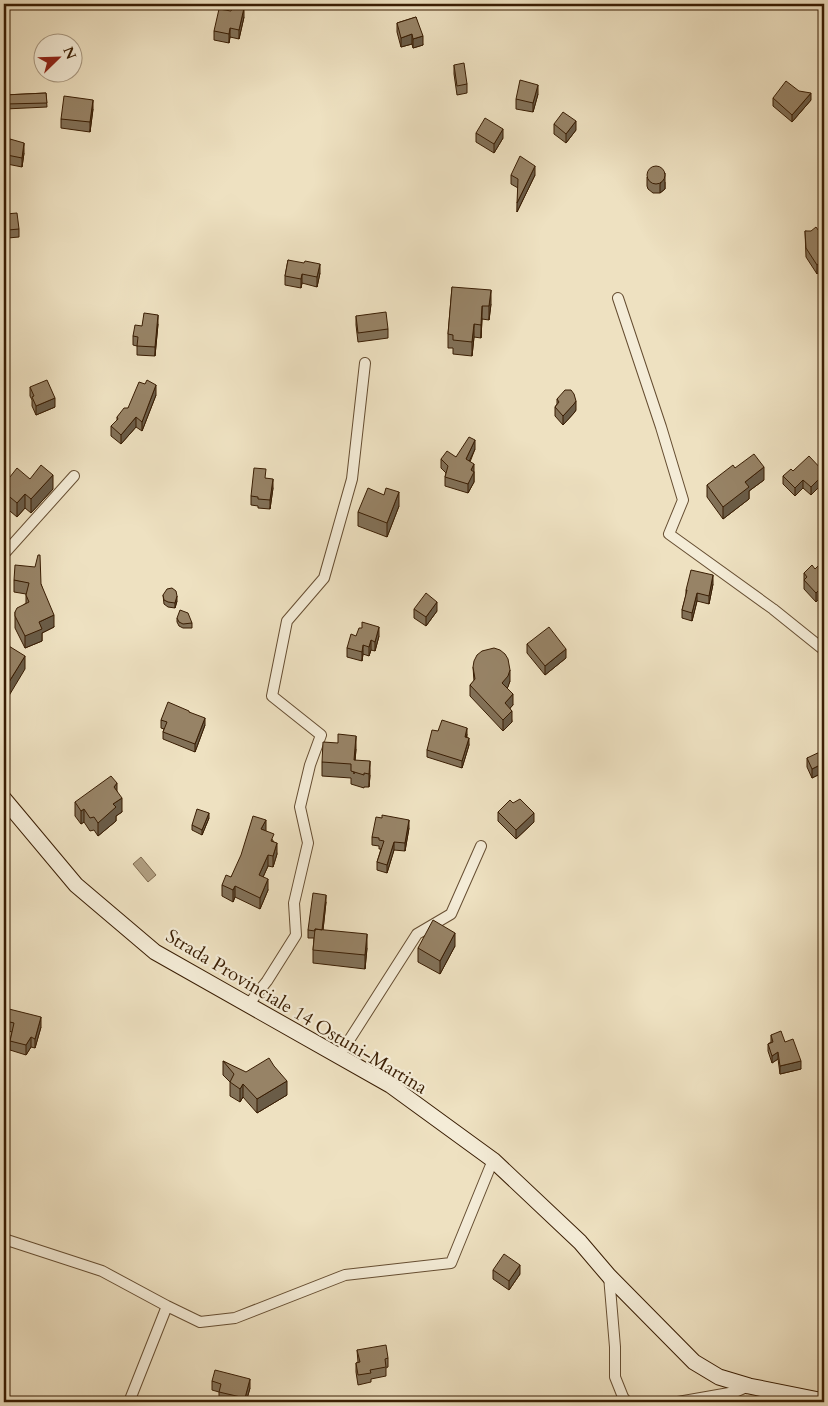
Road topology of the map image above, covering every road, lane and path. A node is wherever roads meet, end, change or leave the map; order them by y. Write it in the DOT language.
graph roads {
  1 [pos="618,298"];
  2 [pos="365,363"];
  3 [pos="74,476"];
  4 [pos="4,554"];
  5 [pos="824,650"];
  6 [pos="4,799"];
  7 [pos="481,846"];
  8 [pos="248,1004"];
  9 [pos="339,1056"];
  10 [pos="493,1160"];
  11 [pos="4,1239"];
  12 [pos="609,1276"];
  13 [pos="167,1306"];
  14 [pos="749,1386"];
  15 [pos="824,1401"];
  16 [pos="129,1402"];
  17 [pos="627,1402"];
  18 [pos="678,1402"];
  1 -- 5 [label="street"];
  2 -- 8 [label="street"];
  3 -- 4 [label="street"];
  6 -- 8 [label="main road, Strada Provinciale 14 Ostuni-Martina"];
  7 -- 9 [label="street"];
  8 -- 9 [label="main road, Strada Provinciale 14 Ostuni-Martina"];
  9 -- 10 [label="main road, Strada Provinciale 14 Ostuni-Martina"];
  10 -- 12 [label="main road, Strada Provinciale 14 Ostuni-Martina"];
  10 -- 13 [label="street"];
  11 -- 13 [label="street"];
  12 -- 14 [label="main road, Strada Provinciale 14 Ostuni-Martina"];
  12 -- 17 [label="street"];
  13 -- 16 [label="street"];
  14 -- 15 [label="main road, Strada Provinciale 14 Ostuni-Martina"];
  14 -- 18 [label="street"];
}
